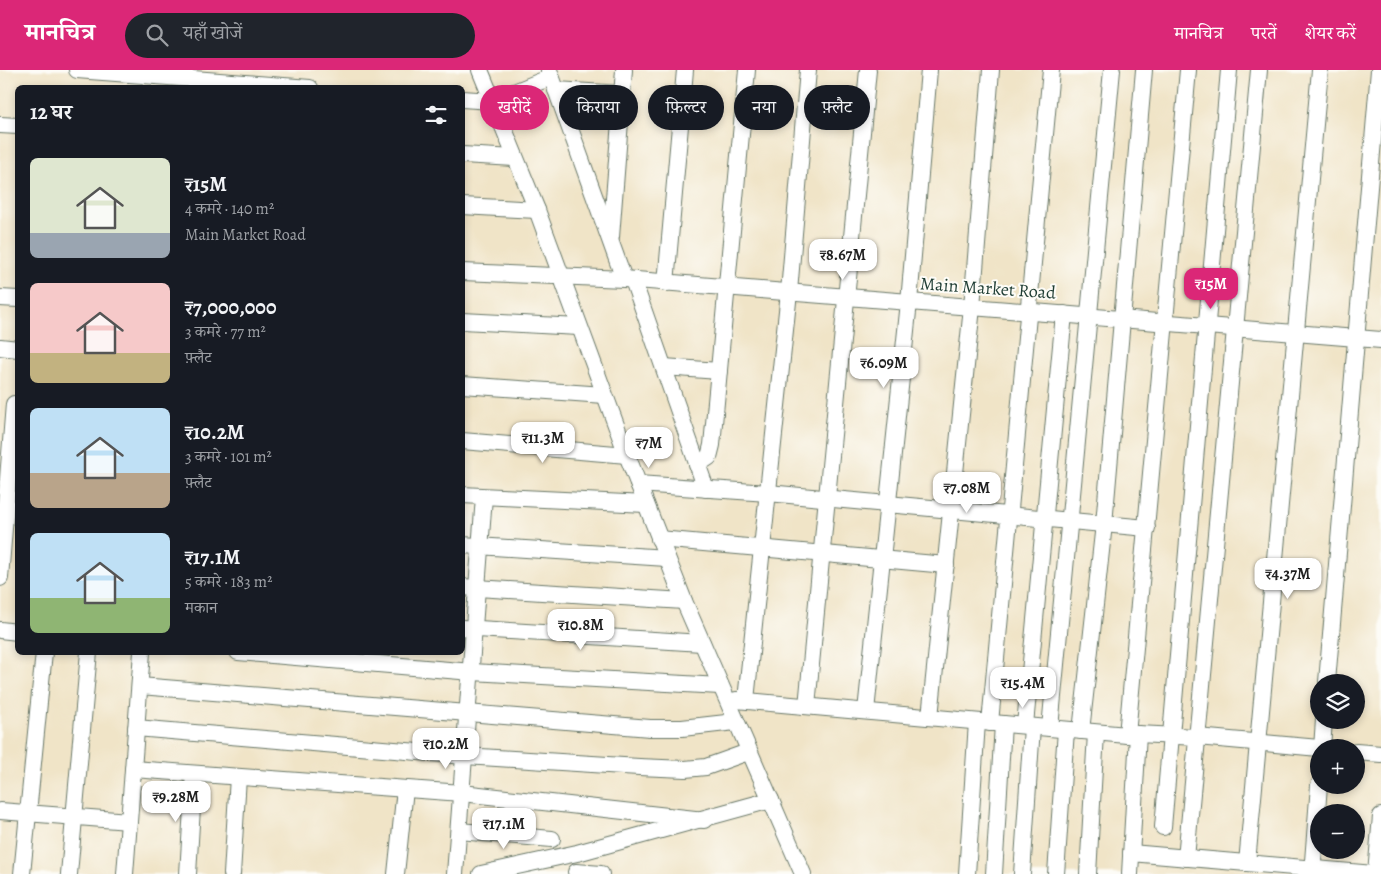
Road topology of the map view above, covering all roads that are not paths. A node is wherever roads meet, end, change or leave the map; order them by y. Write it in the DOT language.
graph roads {
  1 [pos="77,70"];
  2 [pos="480,70"];
  3 [pos="624,70"];
  4 [pos="685,70"];
  5 [pos="747,70"];
  6 [pos="808,70"];
  7 [pos="868,70"];
  8 [pos="929,70"];
  9 [pos="991,70"];
  10 [pos="1051,70"];
  11 [pos="1112,70"];
  12 [pos="1144,70"];
  13 [pos="1188,70"];
  14 [pos="1230,70"];
  15 [pos="1259,70"];
  16 [pos="1320,70"];
  17 [pos="1379,70"];
  18 [pos="188,79"];
  19 [pos="552,79"];
  20 [pos="138,81"];
  21 [pos="269,85"];
  22 [pos="486,85"];
  23 [pos="536,85"];
  24 [pos="580,85"];
  25 [pos="623,85"];
  26 [pos="465,99"];
  27 [pos="480,100"];
  28 [pos="0,125"];
  29 [pos="15,126"];
  30 [pos="504,130"];
  31 [pos="619,130"];
  32 [pos="465,155"];
  33 [pos="515,158"];
  34 [pos="465,206"];
  35 [pos="537,210"];
  36 [pos="611,243"];
  37 [pos="465,272"];
  38 [pos="561,276"];
  39 [pos="628,280"];
  40 [pos="666,282"];
  41 [pos="727,288"];
  42 [pos="789,292"];
  43 [pos="848,297"];
  44 [pos="0,298"];
  45 [pos="15,298"];
  46 [pos="909,302"];
  47 [pos="972,307"];
  48 [pos="1030,311"];
  49 [pos="1064,314"];
  50 [pos="1089,316"];
  51 [pos="1122,318"];
  52 [pos="465,321"];
  53 [pos="1166,322"];
  54 [pos="1207,326"];
  55 [pos="579,327"];
  56 [pos="1235,328"];
  57 [pos="1297,333"];
  58 [pos="1356,338"];
  59 [pos="1381,340"];
  60 [pos="0,348"];
  61 [pos="15,349"];
  62 [pos="664,367"];
  63 [pos="719,371"];
  64 [pos="465,385"];
  65 [pos="604,395"];
  66 [pos="11,404"];
  67 [pos="465,441"];
  68 [pos="627,455"];
  69 [pos="697,465"];
  70 [pos="638,484"];
  71 [pos="706,489"];
  72 [pos="768,493"];
  73 [pos="465,495"];
  74 [pos="484,497"];
  75 [pos="828,499"];
  76 [pos="646,504"];
  77 [pos="888,504"];
  78 [pos="951,510"];
  79 [pos="1010,515"];
  80 [pos="1046,519"];
  81 [pos="1070,521"];
  82 [pos="1104,524"];
  83 [pos="1147,528"];
  84 [pos="659,539"];
  85 [pos="465,546"];
  86 [pos="480,547"];
  87 [pos="762,548"];
  88 [pos="822,554"];
  89 [pos="667,558"];
  90 [pos="882,559"];
  91 [pos="946,565"];
  92 [pos="0,578"];
  93 [pos="470,588"];
  94 [pos="684,601"];
  95 [pos="468,628"];
  96 [pos="0,630"];
  97 [pos="15,632"];
  98 [pos="702,644"];
  99 [pos="44,655"];
  100 [pos="88,655"];
  101 [pos="142,655"];
  102 [pos="273,655"];
  103 [pos="472,672"];
  104 [pos="1328,674"];
  105 [pos="140,686"];
  106 [pos="723,693"];
  107 [pos="746,700"];
  108 [pos="807,706"];
  109 [pos="866,712"];
  110 [pos="469,713"];
  111 [pos="930,717"];
  112 [pos="735,722"];
  113 [pos="990,723"];
  114 [pos="1028,726"];
  115 [pos="136,728"];
  116 [pos="1073,730"];
  117 [pos="1132,735"];
  118 [pos="1170,736"];
  119 [pos="1197,737"];
  120 [pos="1260,743"];
  121 [pos="1310,747"];
  122 [pos="748,752"];
  123 [pos="1365,753"];
  124 [pos="1381,754"];
  125 [pos="465,756"];
  126 [pos="133,769"];
  127 [pos="194,774"];
  128 [pos="238,777"];
  129 [pos="405,789"];
  130 [pos="462,793"];
  131 [pos="1318,794"];
  132 [pos="771,800"];
  133 [pos="0,811"];
  134 [pos="28,814"];
  135 [pos="1381,816"];
  136 [pos="74,818"];
  137 [pos="704,820"];
  138 [pos="129,821"];
  139 [pos="1163,827"];
  140 [pos="459,831"];
  141 [pos="552,839"];
  142 [pos="577,853"];
  143 [pos="1132,853"];
  144 [pos="1195,864"];
  145 [pos="1243,867"];
  146 [pos="1276,870"];
  147 [pos="1312,871"];
  148 [pos="576,873"];
  149 [pos="22,874"];
  150 [pos="69,874"];
  151 [pos="125,874"];
  152 [pos="188,874"];
  153 [pos="232,874"];
  154 [pos="396,874"];
  155 [pos="455,874"];
  156 [pos="481,874"];
  157 [pos="601,874"];
  158 [pos="802,874"];
  159 [pos="967,874"];
  160 [pos="994,874"];
  161 [pos="1022,874"];
  162 [pos="1056,874"];
  163 [pos="1088,874"];
  164 [pos="1130,874"];
  165 [pos="1375,874"];
  1 -- 20 [label="street"];
  2 -- 22 [label="street"];
  3 -- 25 [label="street"];
  4 -- 40 [label="street"];
  5 -- 41 [label="street"];
  6 -- 42 [label="street"];
  7 -- 43 [label="street"];
  8 -- 46 [label="street"];
  9 -- 47 [label="street"];
  10 -- 48 [label="street"];
  11 -- 50 [label="street"];
  12 -- 51 [label="street"];
  13 -- 53 [label="street"];
  14 -- 54 [label="street"];
  15 -- 56 [label="street"];
  16 -- 57 [label="street"];
  17 -- 58 [label="street"];
  18 -- 20 [label="street"];
  18 -- 21 [label="street"];
  19 -- 23 [label="street"];
  19 -- 24 [label="street"];
  19 -- 36 [label="street"];
  26 -- 27 [label="street"];
  28 -- 29 [label="street"];
  30 -- 33 [label="street"];
  31 -- 36 [label="street"];
  32 -- 33 [label="street"];
  33 -- 35 [label="street"];
  34 -- 35 [label="street"];
  35 -- 38 [label="street"];
  36 -- 39 [label="street"];
  37 -- 38 [label="street, Main Market Road"];
  38 -- 39 [label="street, Main Market Road"];
  38 -- 55 [label="street"];
  39 -- 40 [label="street, Main Market Road"];
  39 -- 62 [label="street"];
  40 -- 41 [label="street, Main Market Road"];
  41 -- 42 [label="street, Main Market Road"];
  41 -- 63 [label="street"];
  42 -- 43 [label="street, Main Market Road"];
  42 -- 72 [label="street"];
  43 -- 46 [label="street, Main Market Road"];
  43 -- 75 [label="street"];
  44 -- 45 [label="street"];
  46 -- 47 [label="street, Main Market Road"];
  46 -- 77 [label="street"];
  47 -- 48 [label="street, Main Market Road"];
  47 -- 78 [label="street"];
  48 -- 49 [label="street, Main Market Road"];
  48 -- 79 [label="street"];
  49 -- 50 [label="street, Main Market Road"];
  49 -- 80 [label="street"];
  50 -- 51 [label="street, Main Market Road"];
  50 -- 81 [label="street"];
  51 -- 53 [label="street, Main Market Road"];
  51 -- 82 [label="street"];
  52 -- 55 [label="street"];
  53 -- 54 [label="street, Main Market Road"];
  53 -- 83 [label="street"];
  54 -- 56 [label="street, Main Market Road"];
  54 -- 118 [label="street"];
  55 -- 65 [label="street"];
  56 -- 57 [label="street, Main Market Road"];
  56 -- 119 [label="street"];
  57 -- 58 [label="street, Main Market Road"];
  57 -- 120 [label="street"];
  58 -- 59 [label="street, Main Market Road"];
  58 -- 104 [label="street"];
  60 -- 61 [label="street"];
  62 -- 63 [label="street"];
  62 -- 69 [label="street"];
  63 -- 69 [label="street"];
  64 -- 65 [label="street"];
  65 -- 68 [label="street"];
  66 -- 92 [label="street"];
  67 -- 68 [label="street"];
  68 -- 70 [label="street"];
  69 -- 71 [label="street"];
  70 -- 71 [label="street"];
  70 -- 76 [label="street"];
  71 -- 72 [label="street"];
  72 -- 75 [label="street"];
  72 -- 87 [label="street"];
  73 -- 74 [label="street"];
  74 -- 76 [label="street"];
  74 -- 86 [label="street"];
  75 -- 77 [label="street"];
  75 -- 88 [label="street"];
  76 -- 84 [label="street"];
  77 -- 78 [label="street"];
  77 -- 90 [label="street"];
  78 -- 79 [label="street"];
  78 -- 91 [label="street"];
  79 -- 80 [label="street"];
  79 -- 113 [label="street"];
  80 -- 81 [label="street"];
  80 -- 114 [label="street"];
  81 -- 82 [label="street"];
  81 -- 116 [label="street"];
  82 -- 83 [label="street"];
  82 -- 116 [label="street"];
  83 -- 117 [label="street"];
  84 -- 87 [label="street"];
  84 -- 89 [label="street"];
  85 -- 86 [label="street"];
  86 -- 89 [label="street"];
  86 -- 93 [label="street"];
  87 -- 88 [label="street"];
  87 -- 107 [label="street"];
  88 -- 90 [label="street"];
  88 -- 108 [label="street"];
  89 -- 94 [label="street"];
  90 -- 91 [label="street"];
  90 -- 109 [label="street"];
  91 -- 111 [label="street"];
  93 -- 94 [label="street"];
  93 -- 95 [label="street"];
  94 -- 98 [label="street"];
  95 -- 98 [label="street"];
  95 -- 103 [label="street"];
  96 -- 97 [label="street"];
  98 -- 106 [label="street"];
  99 -- 134 [label="street"];
  100 -- 136 [label="street"];
  101 -- 105 [label="street"];
  102 -- 103 [label="street"];
  103 -- 106 [label="street"];
  103 -- 110 [label="street"];
  105 -- 110 [label="street"];
  105 -- 115 [label="street"];
  106 -- 107 [label="street"];
  106 -- 112 [label="street"];
  107 -- 108 [label="street"];
  108 -- 109 [label="street"];
  109 -- 111 [label="street"];
  110 -- 112 [label="street"];
  110 -- 125 [label="street"];
  111 -- 113 [label="street"];
  112 -- 122 [label="street"];
  113 -- 114 [label="street"];
  113 -- 159 [label="street"];
  113 -- 160 [label="street"];
  114 -- 116 [label="street"];
  114 -- 161 [label="street"];
  115 -- 125 [label="street"];
  115 -- 126 [label="street"];
  116 -- 117 [label="street"];
  116 -- 162 [label="street"];
  116 -- 163 [label="street"];
  117 -- 118 [label="street"];
  117 -- 143 [label="street"];
  118 -- 119 [label="street"];
  118 -- 139 [label="street"];
  119 -- 120 [label="street"];
  119 -- 144 [label="street"];
  120 -- 121 [label="street"];
  120 -- 145 [label="street"];
  122 -- 125 [label="street"];
  122 -- 132 [label="street"];
  123 -- 124 [label="street"];
  125 -- 130 [label="street"];
  126 -- 127 [label="street"];
  126 -- 138 [label="street"];
  127 -- 128 [label="street"];
  127 -- 152 [label="street"];
  128 -- 129 [label="street"];
  128 -- 153 [label="street"];
  129 -- 130 [label="street"];
  129 -- 154 [label="street"];
  130 -- 137 [label="street"];
  130 -- 140 [label="street"];
  131 -- 147 [label="street"];
  132 -- 137 [label="street"];
  132 -- 158 [label="street"];
  133 -- 134 [label="street"];
  134 -- 136 [label="street"];
  134 -- 149 [label="street"];
  135 -- 165 [label="street"];
  136 -- 138 [label="street"];
  136 -- 150 [label="street"];
  137 -- 142 [label="street"];
  138 -- 151 [label="street"];
  140 -- 141 [label="street"];
  140 -- 155 [label="street"];
  142 -- 148 [label="street"];
  142 -- 156 [label="street"];
  143 -- 144 [label="street"];
  143 -- 164 [label="street"];
  144 -- 145 [label="street"];
  145 -- 146 [label="street"];
  146 -- 147 [label="street"];
  147 -- 165 [label="street"];
  148 -- 157 [label="street"];
}
